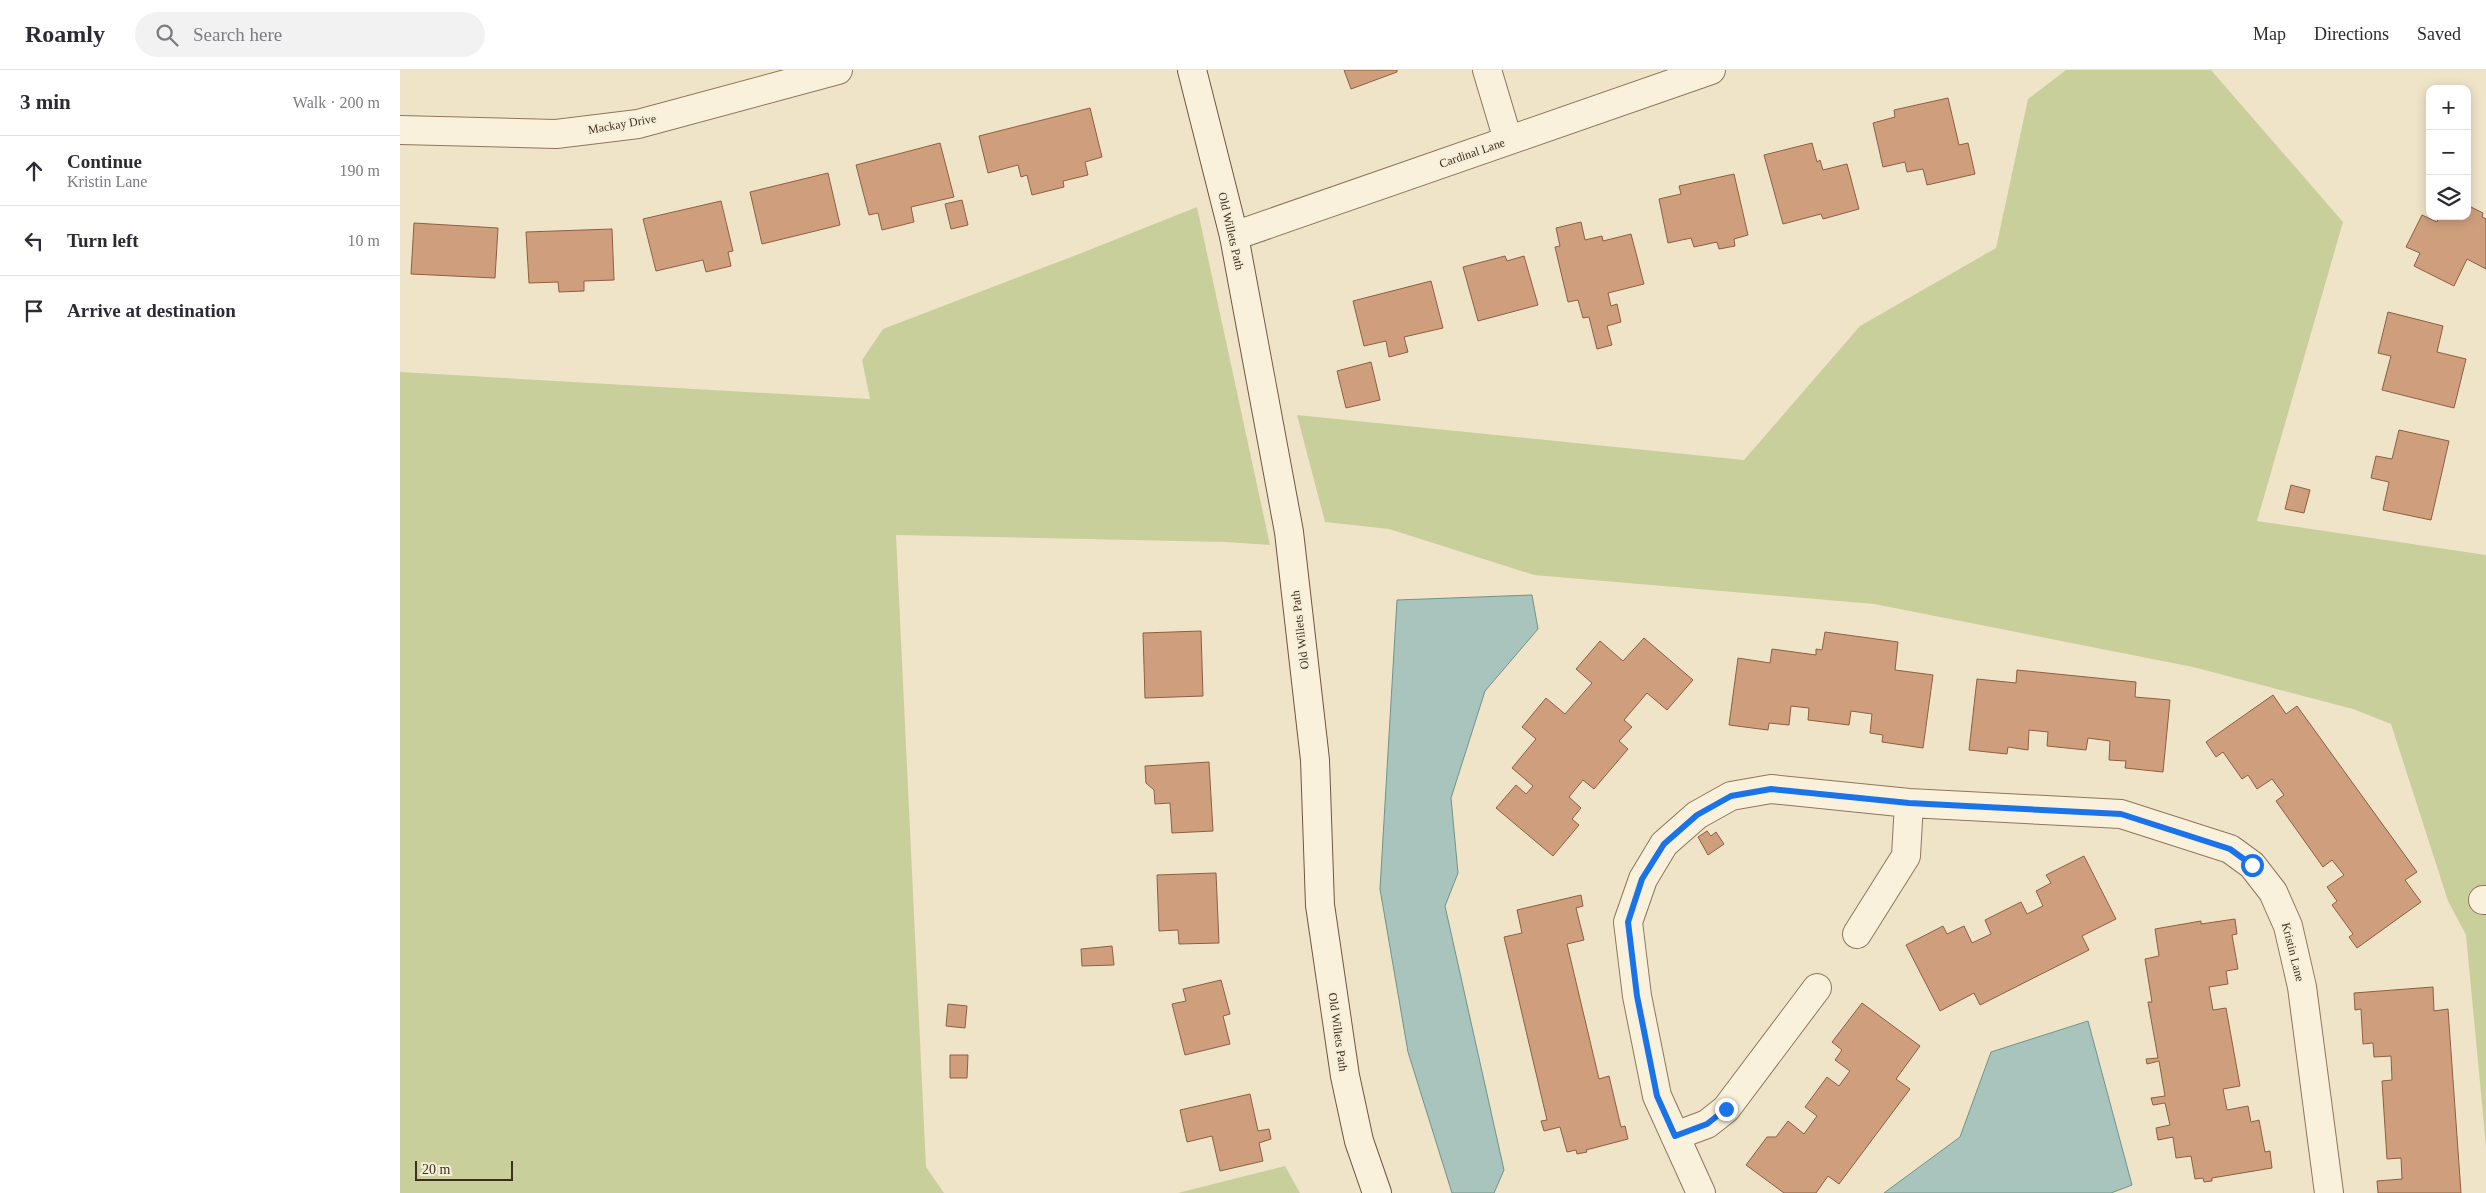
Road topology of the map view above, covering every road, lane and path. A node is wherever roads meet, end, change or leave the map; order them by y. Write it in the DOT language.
graph roads {
  1 [pos="838,70"];
  2 [pos="1192,70"];
  3 [pos="1488,70"];
  4 [pos="1711,70"];
  5 [pos="400,130"];
  6 [pos="1508,140"];
  7 [pos="1234,236"];
  8 [pos="1909,803"];
  9 [pos="1857,934"];
  10 [pos="1817,988"];
  11 [pos="1675,1136"];
  12 [pos="1377,1193"];
  13 [pos="1701,1193"];
  14 [pos="2329,1193"];
  1 -- 5 [label="street, Mackay Drive"];
  2 -- 7 [label="street, Old Willets Path"];
  3 -- 6 [label="street"];
  4 -- 6 [label="street, Cardinal Lane"];
  6 -- 7 [label="street, Cardinal Lane"];
  7 -- 12 [label="street, Old Willets Path"];
  8 -- 9 [label="street"];
  8 -- 11 [label="street, Kristin Lane"];
  8 -- 14 [label="street, Kristin Lane"];
  10 -- 11 [label="street"];
  11 -- 13 [label="street, Kristin Lane"];
}
